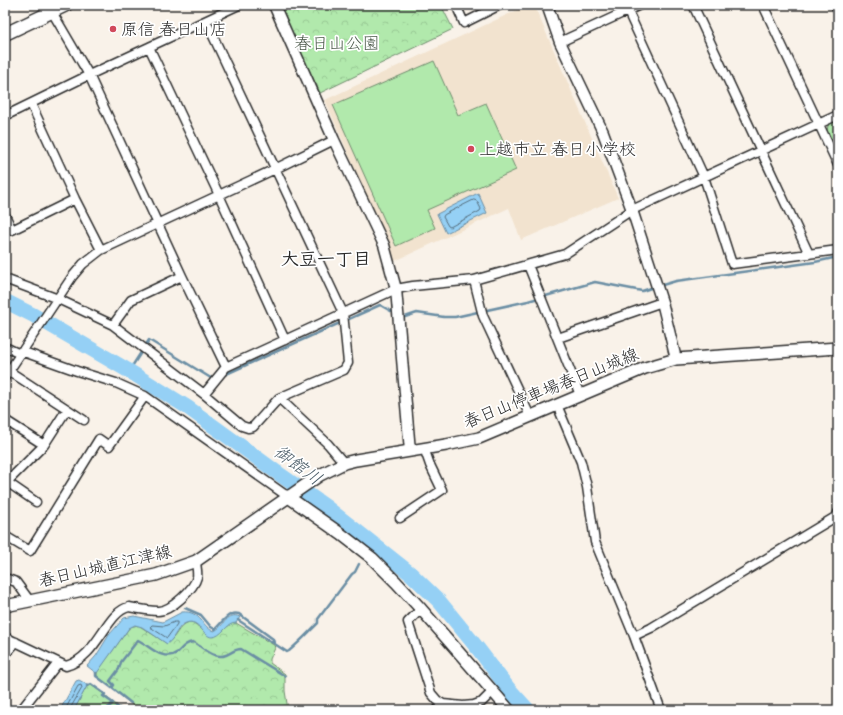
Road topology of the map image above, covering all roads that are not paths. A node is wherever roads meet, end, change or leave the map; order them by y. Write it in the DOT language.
graph roads {
  1 [pos="66,5"];
  2 [pos="239,5"];
  3 [pos="274,5"];
  4 [pos="456,5"];
  5 [pos="500,5"];
  6 [pos="547,5"];
  7 [pos="640,5"];
  8 [pos="693,5"];
  9 [pos="763,5"];
  10 [pos="836,5"];
  11 [pos="626,8"];
  12 [pos="50,9"];
  13 [pos="838,10"];
  14 [pos="206,21"];
  15 [pos="5,34"];
  16 [pos="560,42"];
  17 [pos="149,47"];
  18 [pos="89,75"];
  19 [pos="32,104"];
  20 [pos="838,115"];
  21 [pos="5,116"];
  22 [pos="819,124"];
  23 [pos="334,140"];
  24 [pos="761,151"];
  25 [pos="838,165"];
  26 [pos="275,169"];
  27 [pos="704,177"];
  28 [pos="219,195"];
  29 [pos="75,198"];
  30 [pos="632,210"];
  31 [pos="5,215"];
  32 [pos="158,224"];
  33 [pos="101,250"];
  34 [pos="838,250"];
  35 [pos="809,254"];
  36 [pos="528,265"];
  37 [pos="182,276"];
  38 [pos="5,279"];
  39 [pos="474,280"];
  40 [pos="396,289"];
  41 [pos="58,299"];
  42 [pos="662,302"];
  43 [pos="343,313"];
  44 [pos="113,325"];
  45 [pos="558,338"];
  46 [pos="285,340"];
  47 [pos="5,347"];
  48 [pos="838,348"];
  49 [pos="20,353"];
  50 [pos="676,359"];
  51 [pos="226,367"];
  52 [pos="7,374"];
  53 [pos="204,394"];
  54 [pos="580,395"];
  55 [pos="145,396"];
  56 [pos="279,398"];
  57 [pos="557,406"];
  58 [pos="66,408"];
  59 [pos="530,416"];
  60 [pos="5,420"];
  61 [pos="84,420"];
  62 [pos="44,445"];
  63 [pos="424,448"];
  64 [pos="410,450"];
  65 [pos="344,463"];
  66 [pos="6,482"];
  67 [pos="287,496"];
  68 [pos="36,502"];
  69 [pos="838,513"];
  70 [pos="400,518"];
  71 [pos="5,536"];
  72 [pos="196,561"];
  73 [pos="5,578"];
  74 [pos="30,601"];
  75 [pos="5,606"];
  76 [pos="421,610"];
  77 [pos="634,636"];
  78 [pos="5,637"];
  79 [pos="16,642"];
  80 [pos="5,655"];
  81 [pos="58,663"];
  82 [pos="493,691"];
  83 [pos="440,707"];
  84 [pos="21,710"];
  85 [pos="509,710"];
  86 [pos="660,710"];
  1 -- 12 [label="main road"];
  2 -- 14 [label="street"];
  3 -- 23 [label="street"];
  4 -- 5 [label="street"];
  6 -- 16 [label="street"];
  7 -- 11 [label="street"];
  8 -- 24 [label="street"];
  9 -- 22 [label="street"];
  10 -- 13 [label="street"];
  11 -- 16 [label="street"];
  11 -- 27 [label="street"];
  12 -- 15 [label="main road"];
  12 -- 18 [label="street"];
  14 -- 17 [label="street"];
  14 -- 26 [label="street"];
  16 -- 30 [label="street"];
  17 -- 18 [label="street"];
  17 -- 28 [label="street"];
  18 -- 19 [label="street"];
  18 -- 32 [label="street"];
  19 -- 21 [label="street"];
  19 -- 29 [label="street"];
  20 -- 22 [label="street"];
  22 -- 24 [label="street"];
  22 -- 25 [label="street"];
  23 -- 26 [label="street"];
  23 -- 40 [label="street"];
  24 -- 27 [label="street"];
  24 -- 35 [label="street"];
  26 -- 28 [label="street"];
  26 -- 43 [label="street"];
  27 -- 30 [label="street"];
  27 -- 35 [label="street"];
  28 -- 32 [label="street"];
  28 -- 46 [label="street"];
  29 -- 31 [label="street"];
  29 -- 33 [label="street"];
  30 -- 36 [label="street"];
  30 -- 42 [label="street"];
  32 -- 33 [label="street"];
  32 -- 37 [label="street"];
  33 -- 41 [label="street"];
  34 -- 35 [label="street"];
  36 -- 39 [label="street"];
  36 -- 45 [label="street"];
  37 -- 44 [label="street"];
  37 -- 51 [label="street"];
  38 -- 41 [label="street"];
  39 -- 40 [label="street"];
  39 -- 59 [label="street"];
  40 -- 43 [label="street"];
  40 -- 64 [label="street"];
  41 -- 44 [label="street"];
  41 -- 49 [label="street"];
  42 -- 45 [label="street"];
  42 -- 50 [label="street"];
  43 -- 46 [label="street"];
  43 -- 56 [label="street"];
  44 -- 53 [label="street"];
  45 -- 54 [label="street"];
  46 -- 51 [label="street"];
  47 -- 49 [label="street"];
  48 -- 50 [label="main road, 春日山停車場春日山城線"];
  49 -- 52 [label="street"];
  49 -- 55 [label="street"];
  50 -- 54 [label="main road, 春日山停車場春日山城線"];
  51 -- 53 [label="street"];
  52 -- 58 [label="street"];
  53 -- 56 [label="street"];
  54 -- 57 [label="main road, 春日山停車場春日山城線"];
  55 -- 67 [label="street"];
  55 -- 71 [label="street"];
  56 -- 65 [label="street"];
  57 -- 59 [label="main road, 春日山停車場春日山城線"];
  57 -- 77 [label="street"];
  58 -- 61 [label="street"];
  58 -- 62 [label="street"];
  59 -- 63 [label="main road, 春日山停車場春日山城線"];
  60 -- 62 [label="street"];
  62 -- 66 [label="street"];
  63 -- 64 [label="main road, 春日山停車場春日山城線"];
  63 -- 70 [label="street"];
  64 -- 65 [label="main road, 春日山停車場春日山城線"];
  65 -- 67 [label="main road, 春日山停車場春日山城線"];
  66 -- 68 [label="street"];
  67 -- 72 [label="main road, 春日山城直江津線"];
  67 -- 76 [label="main road"];
  69 -- 77 [label="street"];
  72 -- 74 [label="main road, 春日山城直江津線"];
  72 -- 81 [label="street"];
  73 -- 74 [label="street"];
  74 -- 75 [label="main road, 春日山城直江津線"];
  76 -- 82 [label="main road"];
  76 -- 83 [label="street"];
  77 -- 86 [label="street"];
  78 -- 79 [label="street"];
  79 -- 80 [label="street"];
  79 -- 81 [label="street"];
  81 -- 84 [label="street"];
  82 -- 83 [label="street"];
  82 -- 85 [label="main road"];
}
